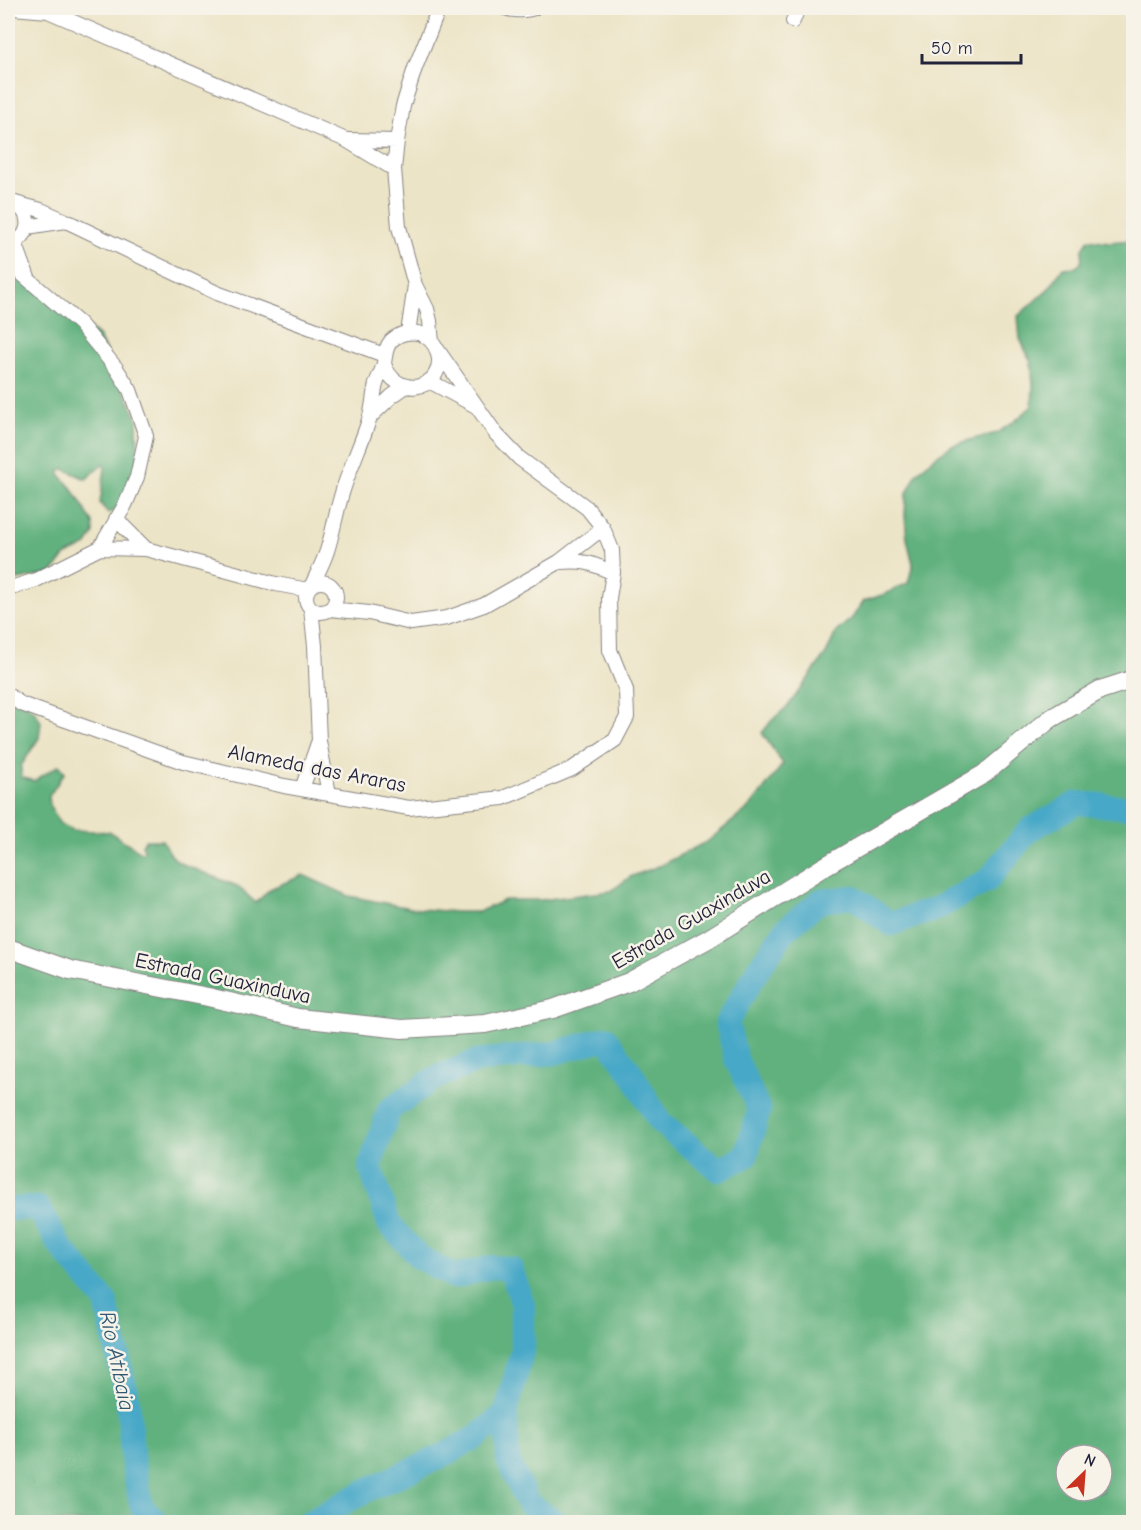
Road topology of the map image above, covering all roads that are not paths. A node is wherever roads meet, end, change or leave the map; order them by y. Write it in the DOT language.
graph roads {
  1 [pos="13,8"];
  2 [pos="439,8"];
  3 [pos="505,8"];
  4 [pos="532,8"];
  5 [pos="44,9"];
  6 [pos="346,140"];
  7 [pos="397,141"];
  8 [pos="394,169"];
  9 [pos="10,200"];
  10 [pos="66,220"];
  11 [pos="27,226"];
  12 [pos="11,243"];
  13 [pos="8,262"];
  14 [pos="28,280"];
  15 [pos="415,285"];
  16 [pos="408,333"];
  17 [pos="434,345"];
  18 [pos="384,360"];
  19 [pos="429,381"];
  20 [pos="405,387"];
  21 [pos="476,406"];
  22 [pos="370,417"];
  23 [pos="116,519"];
  24 [pos="603,528"];
  25 [pos="100,548"];
  26 [pos="146,549"];
  27 [pos="559,562"];
  28 [pos="613,573"];
  29 [pos="8,589"];
  30 [pos="320,599"];
  31 [pos="1134,679"];
  32 [pos="8,695"];
  33 [pos="319,741"];
  34 [pos="302,789"];
  35 [pos="329,794"];
  36 [pos="8,948"];
  1 -- 5 [label="street"];
  2 -- 7 [label="street"];
  3 -- 4 [label="street"];
  5 -- 6 [label="street"];
  6 -- 7 [label="street"];
  6 -- 8 [label="street"];
  7 -- 8 [label="street"];
  8 -- 15 [label="street"];
  9 -- 10 [label="street"];
  9 -- 11 [label="street"];
  10 -- 11 [label="street"];
  10 -- 18 [label="street"];
  11 -- 12 [label="street"];
  12 -- 14 [label="street"];
  13 -- 14 [label="street"];
  14 -- 23 [label="street"];
  15 -- 16 [label="street"];
  15 -- 17 [label="street"];
  16 -- 17 [label="street"];
  16 -- 18 [label="street"];
  17 -- 19 [label="street"];
  17 -- 21 [label="street, Alameda das Araras"];
  18 -- 20 [label="street"];
  18 -- 22 [label="street"];
  19 -- 20 [label="street"];
  19 -- 21 [label="street"];
  20 -- 22 [label="street"];
  21 -- 24 [label="street, Alameda das Araras"];
  22 -- 30 [label="street"];
  23 -- 25 [label="street"];
  23 -- 26 [label="street"];
  24 -- 27 [label="street"];
  24 -- 28 [label="street, Alameda das Araras"];
  25 -- 26 [label="street"];
  25 -- 29 [label="street"];
  26 -- 30 [label="street"];
  27 -- 28 [label="street"];
  27 -- 30 [label="street"];
  28 -- 35 [label="street, Alameda das Araras"];
  30 -- 33 [label="street"];
  31 -- 36 [label="street, Estrada Guaxinduva"];
  32 -- 34 [label="street, Alameda das Araras"];
  33 -- 34 [label="street"];
  33 -- 35 [label="street"];
  34 -- 35 [label="street, Alameda das Araras"];
}
